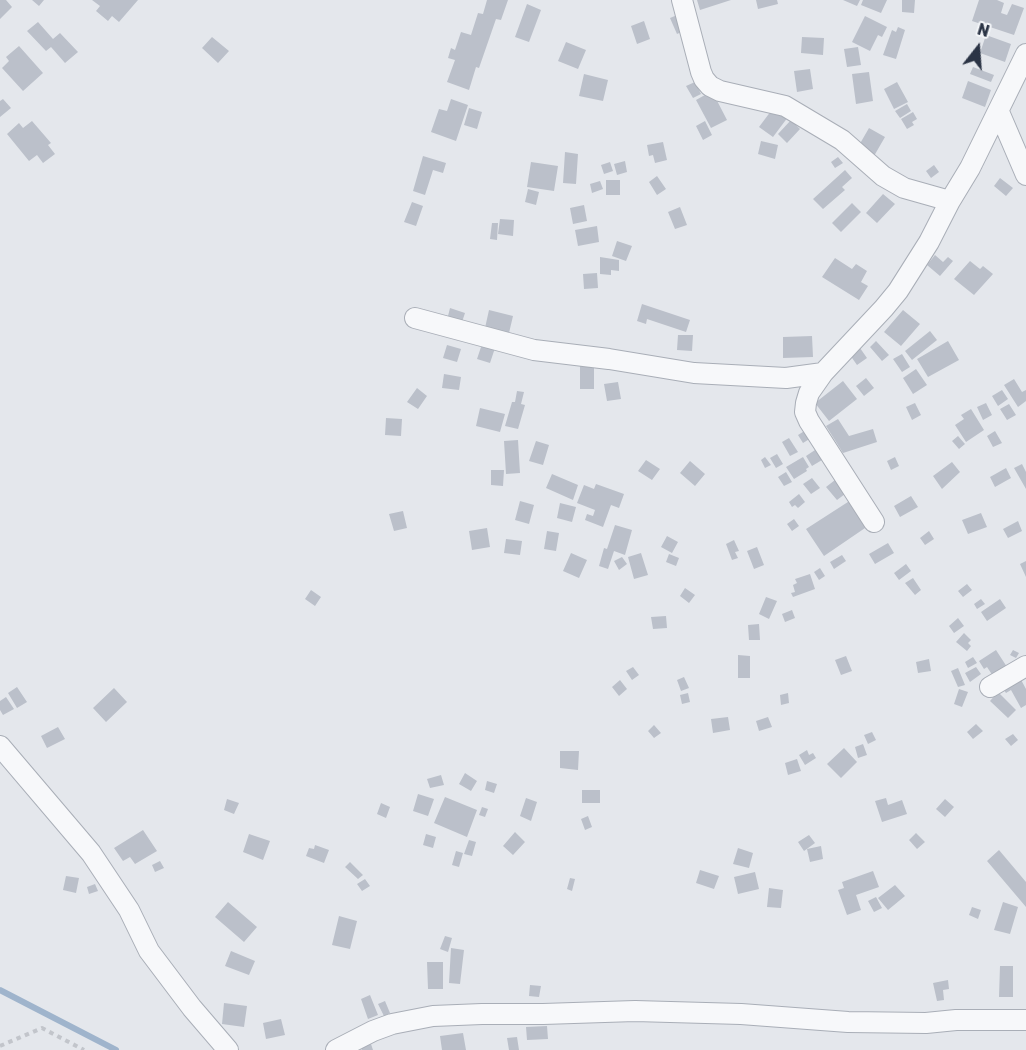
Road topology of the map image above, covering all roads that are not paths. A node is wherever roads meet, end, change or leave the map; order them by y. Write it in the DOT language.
graph roads {
  1 [pos="682,0"];
  2 [pos="1026,54"];
  3 [pos="999,112"];
  4 [pos="1026,175"];
  5 [pos="950,201"];
  6 [pos="416,318"];
  7 [pos="823,373"];
  8 [pos="874,522"];
  9 [pos="1026,666"];
  10 [pos="990,687"];
  11 [pos="0,746"];
  12 [pos="1026,1020"];
  13 [pos="228,1050"];
  14 [pos="336,1050"];
  1 -- 5 [label="street"];
  2 -- 3 [label="street"];
  3 -- 4 [label="street"];
  3 -- 5 [label="street"];
  5 -- 7 [label="street"];
  6 -- 7 [label="street"];
  7 -- 8 [label="street"];
  9 -- 10 [label="street"];
  11 -- 13 [label="street"];
  12 -- 14 [label="street"];
}
